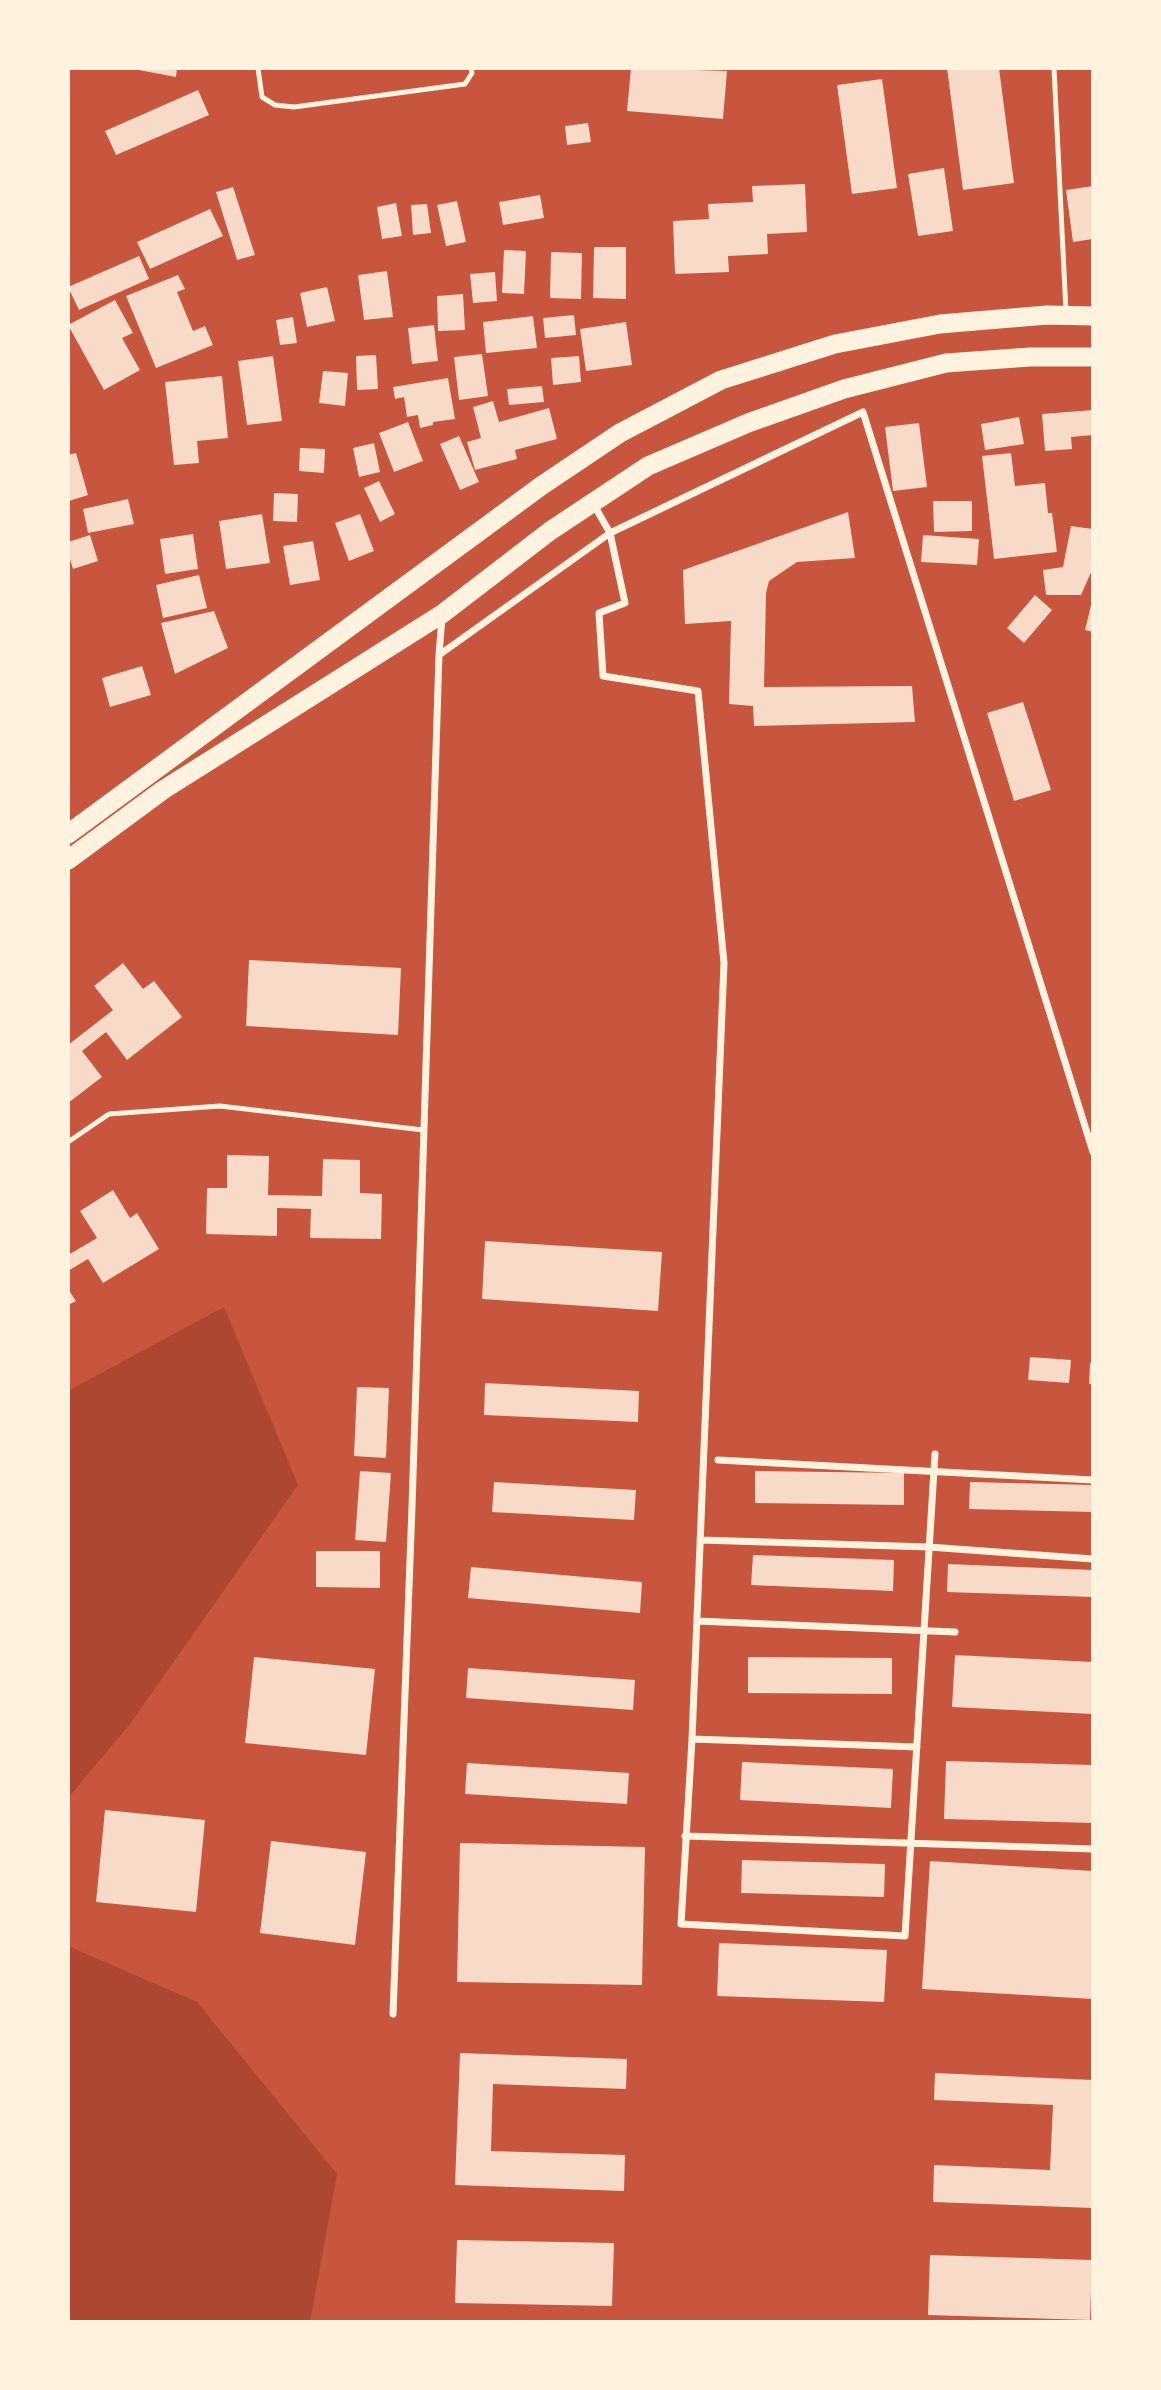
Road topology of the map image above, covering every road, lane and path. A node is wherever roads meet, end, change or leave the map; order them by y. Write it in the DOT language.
graph roads {
  1 [pos="258,68"];
  2 [pos="471,68"];
  3 [pos="1054,68"];
  4 [pos="1066,315"];
  5 [pos="1093,316"];
  6 [pos="1093,357"];
  7 [pos="593,503"];
  8 [pos="610,533"];
  9 [pos="442,614"];
  10 [pos="439,655"];
  11 [pos="68,834"];
  12 [pos="68,860"];
  13 [pos="423,1130"];
  14 [pos="68,1142"];
  15 [pos="1093,1152"];
  16 [pos="935,1454"];
  17 [pos="718,1460"];
  18 [pos="934,1471"];
  19 [pos="1093,1480"];
  20 [pos="700,1541"];
  21 [pos="929,1547"];
  22 [pos="1093,1559"];
  23 [pos="697,1621"];
  24 [pos="924,1631"];
  25 [pos="955,1632"];
  26 [pos="692,1739"];
  27 [pos="917,1747"];
  28 [pos="685,1836"];
  29 [pos="911,1842"];
  30 [pos="1093,1849"];
  31 [pos="393,2014"];
  1 -- 2 [label="lane"];
  3 -- 4 [label="lane"];
  4 -- 5 [label="highway"];
  4 -- 11 [label="highway"];
  6 -- 7 [label="highway"];
  7 -- 8 [label="street"];
  7 -- 9 [label="highway"];
  8 -- 10 [label="street"];
  8 -- 15 [label="street"];
  8 -- 20 [label="street"];
  9 -- 10 [label="street"];
  9 -- 12 [label="highway"];
  10 -- 13 [label="street"];
  13 -- 14 [label="lane"];
  13 -- 31 [label="street"];
  16 -- 18 [label="street"];
  17 -- 18 [label="street"];
  18 -- 19 [label="street"];
  18 -- 21 [label="street"];
  20 -- 21 [label="street"];
  20 -- 23 [label="street"];
  21 -- 22 [label="street"];
  21 -- 24 [label="street"];
  23 -- 24 [label="street"];
  23 -- 26 [label="street"];
  24 -- 25 [label="street"];
  24 -- 27 [label="street"];
  26 -- 27 [label="street"];
  26 -- 28 [label="street"];
  27 -- 29 [label="street"];
  28 -- 29 [label="street"];
  28 -- 29 [label="street"];
  29 -- 30 [label="street"];
}
